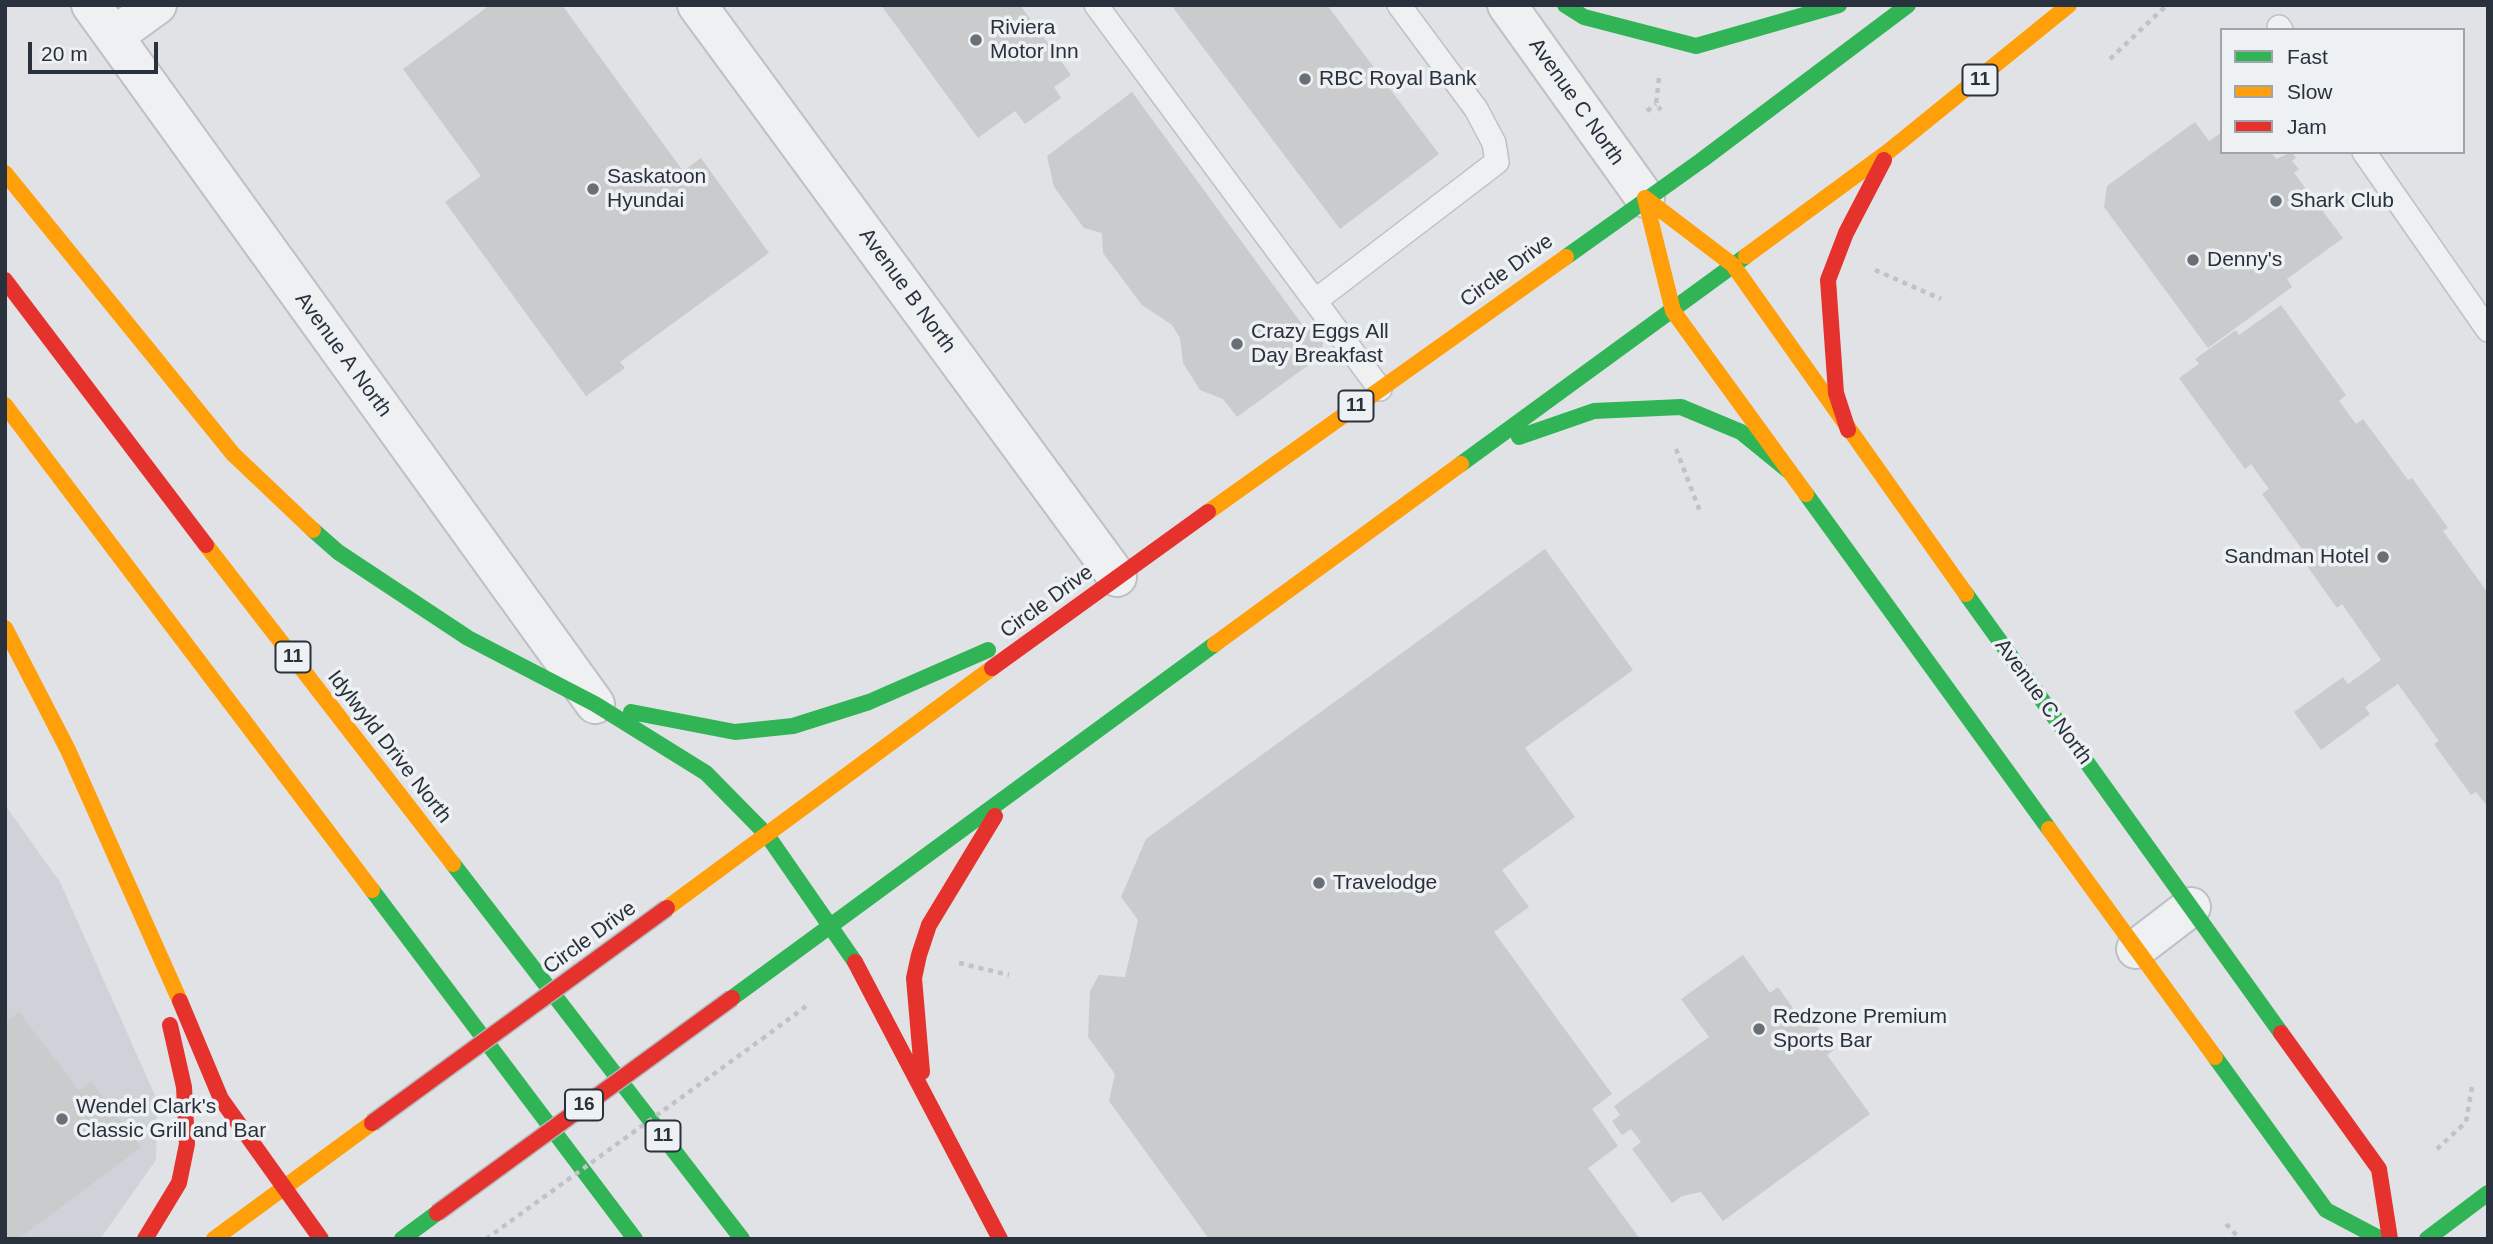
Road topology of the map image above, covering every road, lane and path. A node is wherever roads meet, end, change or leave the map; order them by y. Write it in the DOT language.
graph roads {
  1 [pos="91,5"];
  2 [pos="157,5"];
  3 [pos="697,5"];
  4 [pos="1096,5"];
  5 [pos="1399,5"];
  6 [pos="1507,5"];
  7 [pos="1565,5"];
  8 [pos="1839,5"];
  9 [pos="1908,5"];
  10 [pos="2069,5"];
  11 [pos="2167,5"];
  12 [pos="114,36"];
  13 [pos="2110,60"];
  14 [pos="1660,66"];
  15 [pos="1656,104"];
  16 [pos="1661,110"];
  17 [pos="1647,111"];
  18 [pos="1889,151"];
  19 [pos="2365,154"];
  20 [pos="5,173"];
  21 [pos="1645,198"];
  22 [pos="1733,265"];
  23 [pos="1867,267"];
  24 [pos="5,280"];
  25 [pos="1941,299"];
  26 [pos="1315,301"];
  27 [pos="1673,311"];
  28 [pos="2488,330"];
  29 [pos="1380,388"];
  30 [pos="5,405"];
  31 [pos="1848,430"];
  32 [pos="1672,441"];
  33 [pos="1469,457"];
  34 [pos="1790,472"];
  35 [pos="1701,514"];
  36 [pos="1117,577"];
  37 [pos="1066,613"];
  38 [pos="5,628"];
  39 [pos="595,704"];
  40 [pos="1005,800"];
  41 [pos="767,835"];
  42 [pos="2190,907"];
  43 [pos="143,914"];
  44 [pos="830,926"];
  45 [pos="2136,949"];
  46 [pos="957,963"];
  47 [pos="1009,975"];
  48 [pos="809,1004"];
  49 [pos="923,1086"];
  50 [pos="2472,1087"];
  51 [pos="2437,1149"];
  52 [pos="283,1188"];
  53 [pos="2488,1193"];
  54 [pos="2226,1224"];
  55 [pos="145,1239"];
  56 [pos="214,1239"];
  57 [pos="321,1239"];
  58 [pos="402,1239"];
  59 [pos="486,1239"];
  60 [pos="635,1239"];
  61 [pos="742,1239"];
  62 [pos="1000,1239"];
  63 [pos="2241,1239"];
  64 [pos="2381,1239"];
  65 [pos="2390,1239"];
  66 [pos="2427,1239"];
  1 -- 12 [label="street, Avenue A North"];
  2 -- 12 [label="street"];
  3 -- 36 [label="street, Avenue B North"];
  4 -- 26 [label="lane"];
  5 -- 26 [label="lane"];
  6 -- 21 [label="street, Avenue C North"];
  7 -- 8 [label="main road"];
  9 -- 21 [label="main road, Circle Drive / 11"];
  10 -- 18 [label="main road, 11"];
  11 -- 13 [label="path"];
  12 -- 39 [label="street, Avenue A North"];
  14 -- 15 [label="path"];
  15 -- 16 [label="path"];
  15 -- 17 [label="path"];
  18 -- 22 [label="main road, 11"];
  18 -- 31 [label="main road"];
  19 -- 28 [label="lane"];
  20 -- 39 [label="main road"];
  21 -- 22 [label="main road, Avenue C North"];
  21 -- 27 [label="main road, Avenue C North"];
  21 -- 29 [label="main road, Circle Drive / 11"];
  22 -- 27 [label="main road, 11"];
  22 -- 31 [label="main road, Avenue C North"];
  23 -- 25 [label="path"];
  24 -- 61 [label="main road, Idylwyld Drive North / 11"];
  26 -- 29 [label="lane"];
  27 -- 33 [label="main road, 11"];
  27 -- 34 [label="main road, Avenue C North"];
  29 -- 36 [label="main road, Circle Drive / 11"];
  30 -- 60 [label="main road"];
  31 -- 42 [label="main road, Avenue C North"];
  32 -- 35 [label="path"];
  33 -- 34 [label="main road"];
  33 -- 40 [label="main road, 11"];
  34 -- 45 [label="main road, Avenue C North"];
  36 -- 37 [label="main road, Circle Drive / 11"];
  37 -- 39 [label="main road"];
  37 -- 41 [label="main road, Circle Drive / 11"];
  38 -- 43 [label="main road"];
  39 -- 41 [label="main road"];
  40 -- 44 [label="main road, 11"];
  40 -- 49 [label="main road"];
  41 -- 44 [label="main road"];
  41 -- 52 [label="main road, Circle Drive, bridge"];
  42 -- 45 [label="street"];
  42 -- 65 [label="main road, Avenue C North"];
  43 -- 52 [label="main road"];
  43 -- 55 [label="main road"];
  44 -- 49 [label="main road"];
  44 -- 58 [label="main road, 16, bridge"];
  45 -- 64 [label="main road, Avenue C North"];
  46 -- 47 [label="path"];
  48 -- 59 [label="path, bridge"];
  49 -- 62 [label="main road"];
  50 -- 51 [label="path"];
  52 -- 56 [label="main road, Circle Drive"];
  52 -- 57 [label="main road"];
  53 -- 66 [label="main road"];
  54 -- 63 [label="path"];
}
